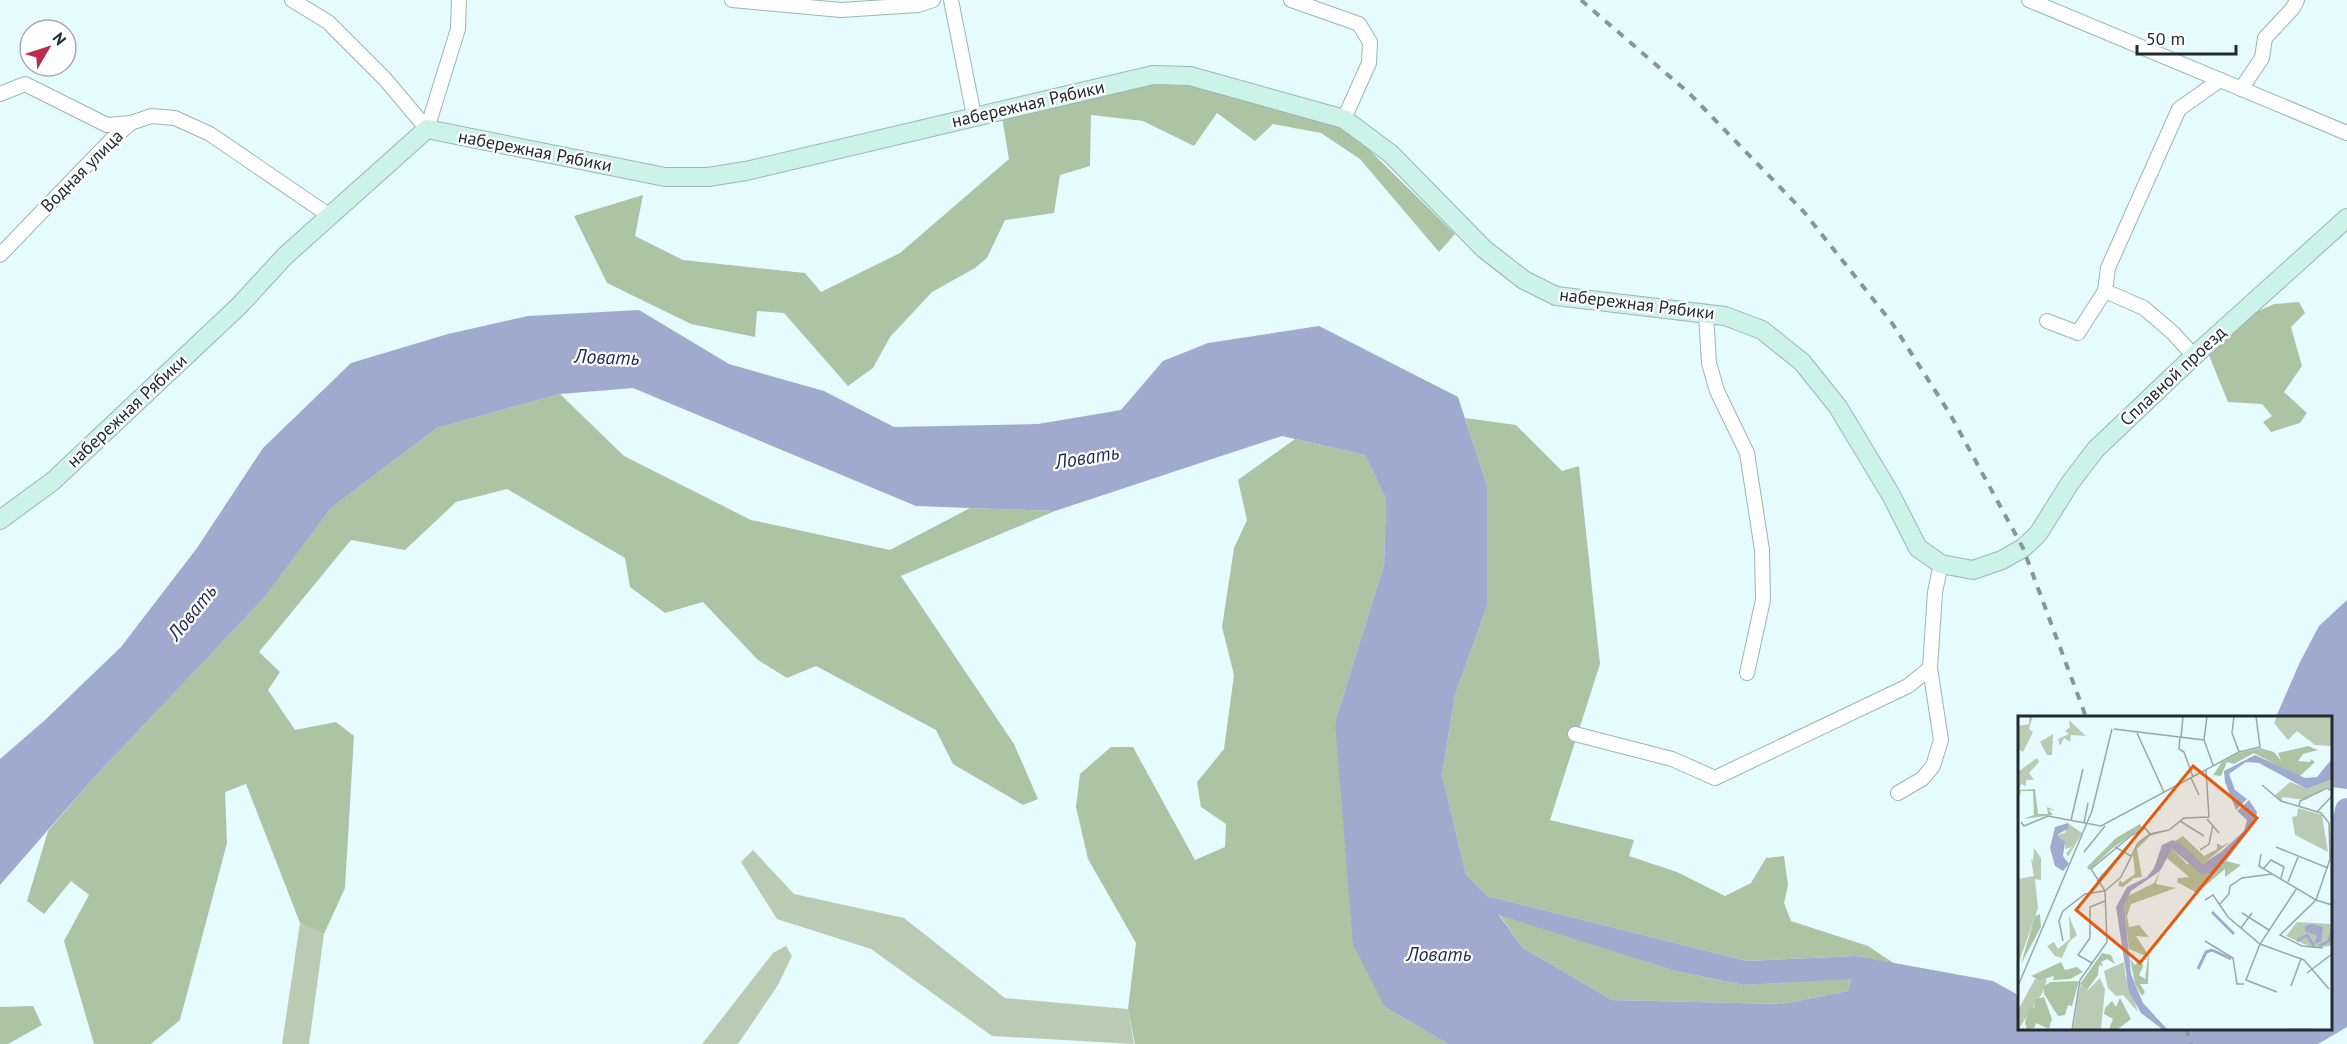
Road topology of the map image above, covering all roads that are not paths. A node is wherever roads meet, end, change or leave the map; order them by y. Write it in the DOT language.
graph roads {
  1 [pos="292,0"];
  2 [pos="459,0"];
  3 [pos="732,0"];
  4 [pos="933,0"];
  5 [pos="951,0"];
  6 [pos="1291,0"];
  7 [pos="2029,0"];
  8 [pos="2297,0"];
  9 [pos="2220,80"];
  10 [pos="2241,89"];
  11 [pos="0,94"];
  12 [pos="974,116"];
  13 [pos="1344,119"];
  14 [pos="132,123"];
  15 [pos="427,129"];
  16 [pos="2347,133"];
  17 [pos="330,216"];
  18 [pos="2347,218"];
  19 [pos="0,255"];
  20 [pos="2105,291"];
  21 [pos="1706,314"];
  22 [pos="2047,321"];
  23 [pos="2194,356"];
  24 [pos="0,520"];
  25 [pos="2018,551"];
  26 [pos="1941,564"];
  27 [pos="1930,668"];
  28 [pos="1747,673"];
  29 [pos="1575,734"];
  30 [pos="1898,793"];
  1 -- 15 [label="street"];
  2 -- 15 [label="street"];
  3 -- 4 [label="street"];
  5 -- 12 [label="street"];
  6 -- 13 [label="street"];
  7 -- 9 [label="street"];
  8 -- 10 [label="street"];
  9 -- 10 [label="street"];
  9 -- 20 [label="street"];
  10 -- 16 [label="street"];
  11 -- 14 [label="street"];
  12 -- 13 [label="street, набережная Рябики"];
  12 -- 15 [label="street, набережная Рябики"];
  13 -- 21 [label="street, набережная Рябики"];
  14 -- 17 [label="street, Водная улица"];
  14 -- 19 [label="street, Водная улица"];
  15 -- 17 [label="street, набережная Рябики"];
  17 -- 24 [label="street, набережная Рябики"];
  18 -- 23 [label="street, Сплавной проезд"];
  20 -- 22 [label="street"];
  20 -- 23 [label="street"];
  21 -- 26 [label="street, набережная Рябики"];
  21 -- 28 [label="street"];
  23 -- 25 [label="street, Сплавной проезд"];
  25 -- 26 [label="street, набережная Рябики"];
  26 -- 27 [label="street"];
  27 -- 29 [label="street"];
  27 -- 30 [label="street"];
}
